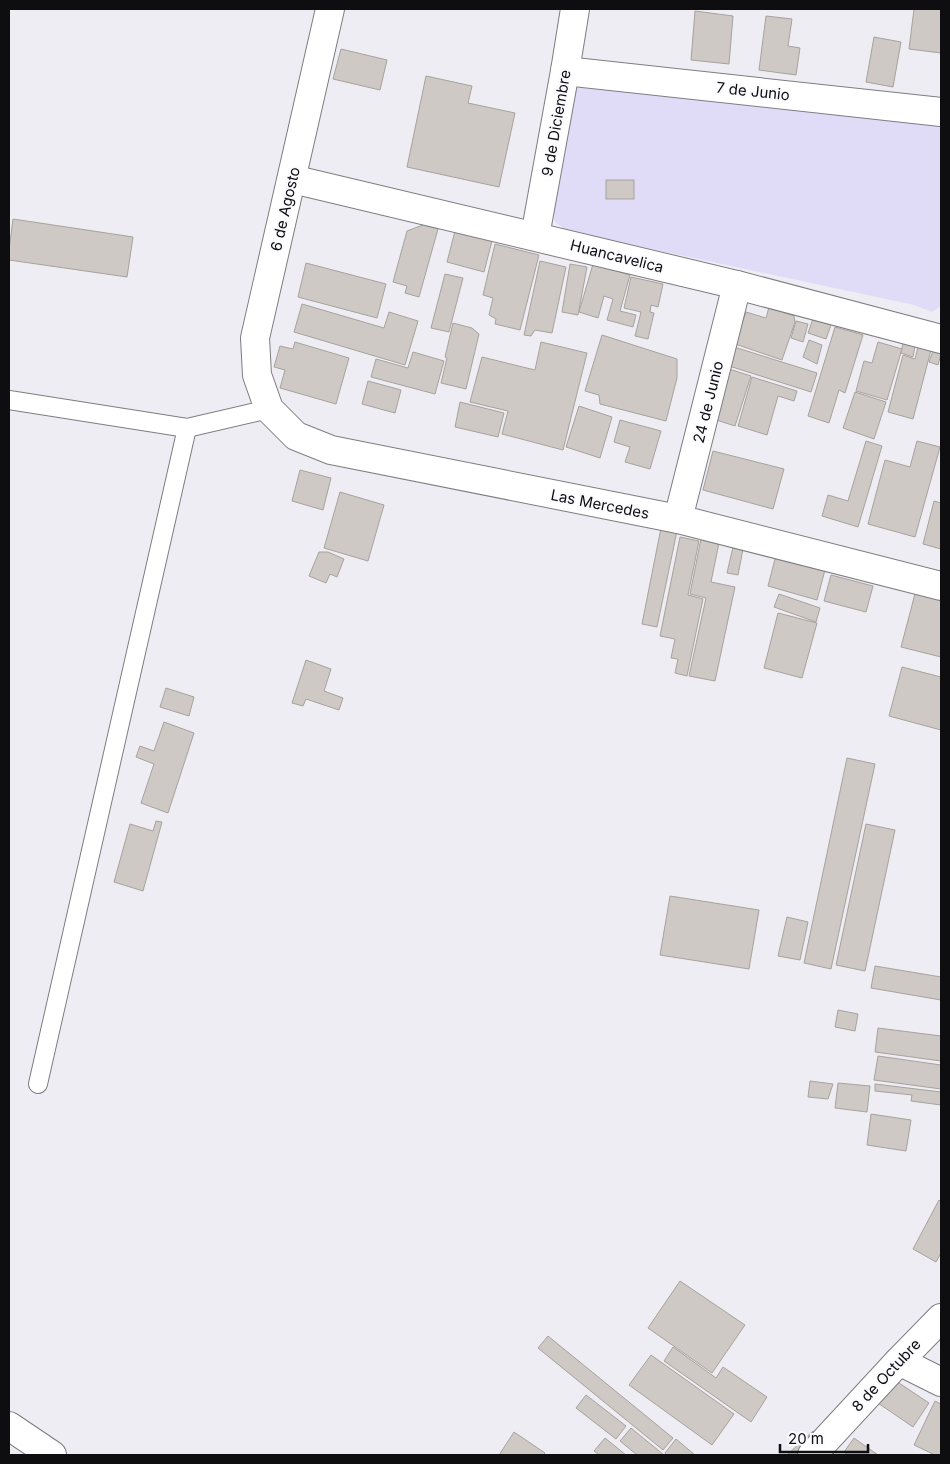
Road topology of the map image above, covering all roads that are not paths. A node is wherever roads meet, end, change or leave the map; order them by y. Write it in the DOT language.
graph roads {
  1 [pos="330,9"];
  2 [pos="575,9"];
  3 [pos="565,71"];
  4 [pos="941,112"];
  5 [pos="292,179"];
  6 [pos="536,236"];
  7 [pos="737,285"];
  8 [pos="941,339"];
  9 [pos="9,400"];
  10 [pos="269,409"];
  11 [pos="187,428"];
  12 [pos="678,519"];
  13 [pos="941,586"];
  14 [pos="38,1084"];
  15 [pos="941,1318"];
  16 [pos="899,1361"];
  17 [pos="941,1382"];
  18 [pos="9,1426"];
  19 [pos="52,1455"];
  20 [pos="812,1455"];
  1 -- 5 [label="street, 6 de Agosto"];
  2 -- 3 [label="street, 9 de Diciembre"];
  3 -- 4 [label="street, 7 de Junio"];
  3 -- 6 [label="street, 9 de Diciembre"];
  5 -- 6 [label="street, Huancavelica"];
  5 -- 10 [label="street, 6 de Agosto"];
  6 -- 7 [label="street, Huancavelica"];
  7 -- 8 [label="street, Huancavelica"];
  7 -- 12 [label="street, 24 de Junio"];
  9 -- 11 [label="lane"];
  10 -- 11 [label="lane"];
  10 -- 12 [label="street, Las Mercedes"];
  11 -- 14 [label="lane"];
  12 -- 13 [label="street, Las Mercedes"];
  15 -- 16 [label="street, 8 de Octubre"];
  16 -- 17 [label="street"];
  16 -- 20 [label="street, 8 de Octubre"];
  18 -- 19 [label="street"];
}
